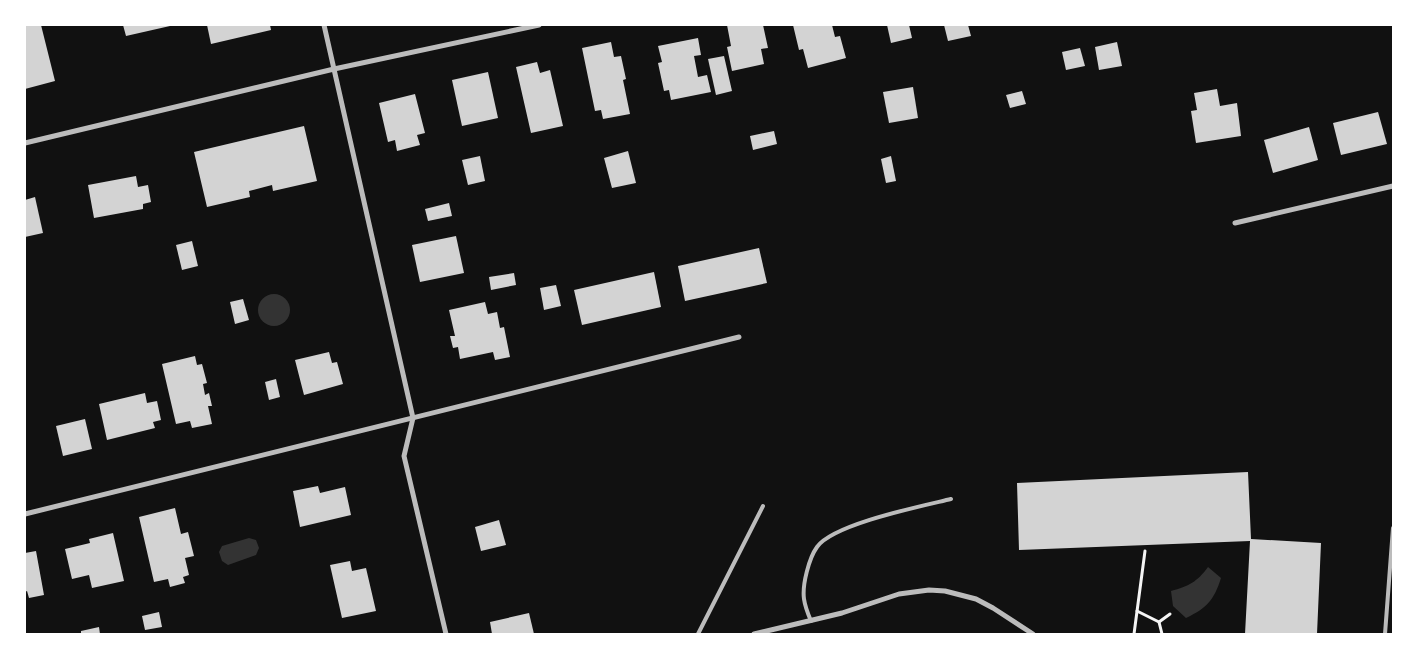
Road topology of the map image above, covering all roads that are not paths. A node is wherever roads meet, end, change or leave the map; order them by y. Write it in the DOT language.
graph roads {
  1 [pos="324,25"];
  2 [pos="539,25"];
  3 [pos="334,69"];
  4 [pos="25,143"];
  5 [pos="1393,186"];
  6 [pos="1235,223"];
  7 [pos="738,337"];
  8 [pos="413,418"];
  9 [pos="951,499"];
  10 [pos="763,506"];
  11 [pos="25,514"];
  12 [pos="1393,528"];
  13 [pos="810,621"];
  14 [pos="446,634"];
  15 [pos="698,634"];
  16 [pos="754,634"];
  17 [pos="1034,634"];
  18 [pos="1385,634"];
  1 -- 3 [label="street"];
  2 -- 3 [label="street"];
  3 -- 4 [label="street"];
  3 -- 8 [label="street"];
  5 -- 6 [label="street"];
  7 -- 8 [label="street"];
  8 -- 11 [label="street"];
  8 -- 14 [label="street"];
  9 -- 13 [label="lane"];
  10 -- 15 [label="lane"];
  12 -- 18 [label="lane"];
  13 -- 16 [label="street"];
  13 -- 17 [label="street"];
}
